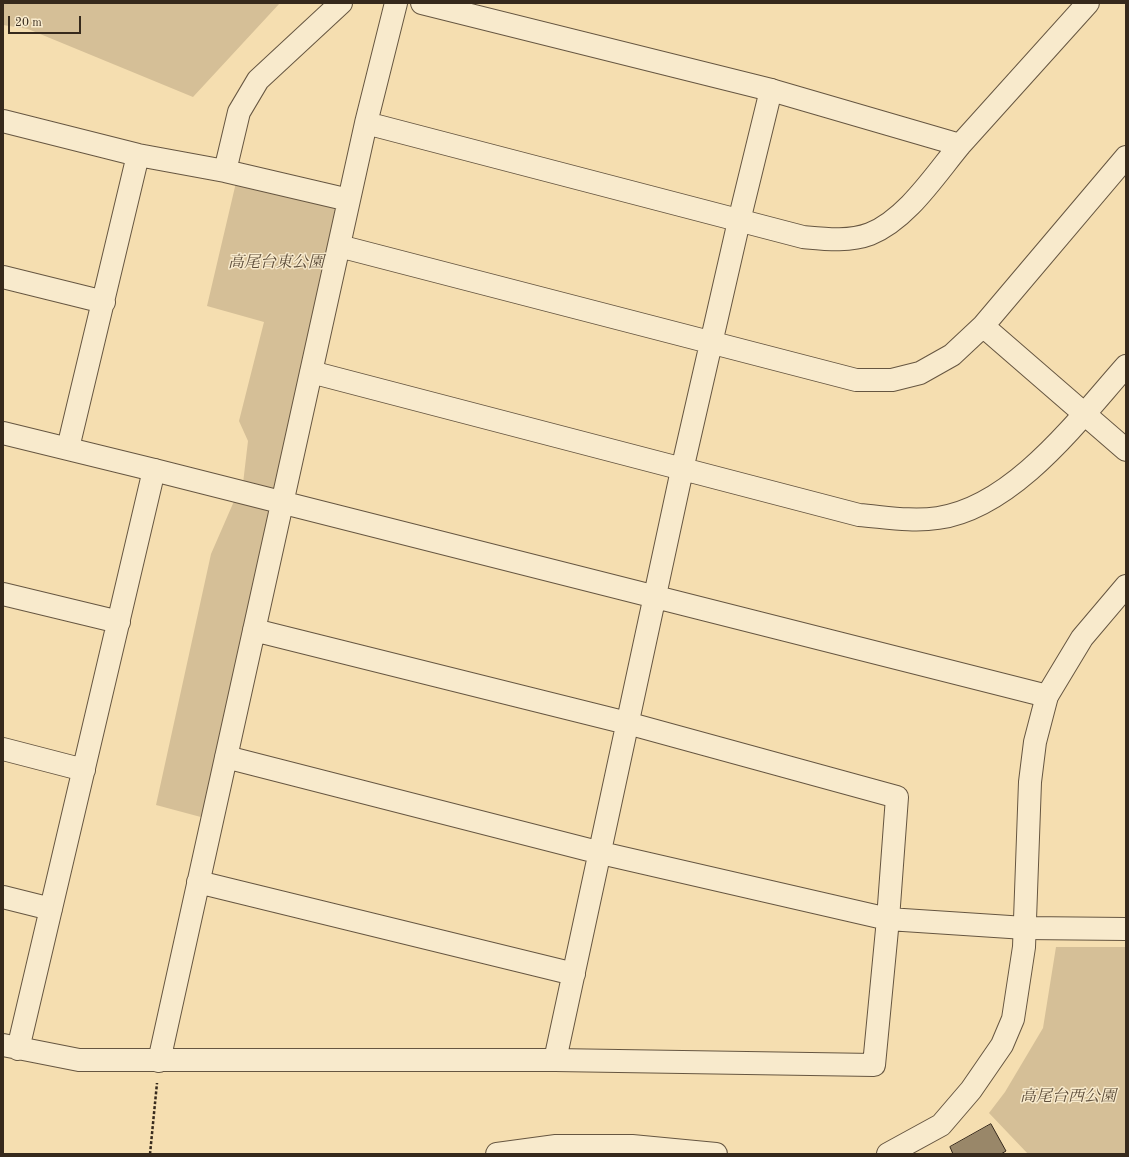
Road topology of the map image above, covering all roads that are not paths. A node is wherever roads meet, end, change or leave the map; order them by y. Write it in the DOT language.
graph roads {
  1 [pos="341,3"];
  2 [pos="396,3"];
  3 [pos="422,3"];
  4 [pos="1088,3"];
  5 [pos="771,90"];
  6 [pos="3,122"];
  7 [pos="366,123"];
  8 [pos="960,145"];
  9 [pos="138,155"];
  10 [pos="1126,157"];
  11 [pos="225,171"];
  12 [pos="349,200"];
  13 [pos="739,221"];
  14 [pos="339,246"];
  15 [pos="3,277"];
  16 [pos="104,302"];
  17 [pos="983,326"];
  18 [pos="712,343"];
  19 [pos="1126,366"];
  20 [pos="311,372"];
  21 [pos="1085,413"];
  22 [pos="3,433"];
  23 [pos="68,448"];
  24 [pos="1126,450"];
  25 [pos="154,470"];
  26 [pos="682,470"];
  27 [pos="282,503"];
  28 [pos="1126,586"];
  29 [pos="3,594"];
  30 [pos="654,597"];
  31 [pos="119,622"];
  32 [pos="254,630"];
  33 [pos="1047,696"];
  34 [pos="627,723"];
  35 [pos="3,749"];
  36 [pos="226,757"];
  37 [pos="84,770"];
  38 [pos="601,853"];
  39 [pos="198,882"];
  40 [pos="3,897"];
  41 [pos="51,909"];
  42 [pos="888,919"];
  43 [pos="1025,928"];
  44 [pos="1126,929"];
  45 [pos="574,974"];
  46 [pos="11,1047"];
  47 [pos="555,1060"];
  48 [pos="159,1061"];
  49 [pos="497,1154"];
  50 [pos="716,1154"];
  51 [pos="888,1154"];
  1 -- 11 [label="street"];
  2 -- 7 [label="street"];
  3 -- 5 [label="street"];
  4 -- 8 [label="street"];
  5 -- 8 [label="street"];
  5 -- 13 [label="street"];
  6 -- 9 [label="street"];
  7 -- 12 [label="street"];
  7 -- 13 [label="street"];
  8 -- 13 [label="street"];
  9 -- 11 [label="street"];
  9 -- 16 [label="street"];
  10 -- 17 [label="street"];
  11 -- 12 [label="street"];
  12 -- 14 [label="street"];
  13 -- 18 [label="street"];
  14 -- 18 [label="street"];
  14 -- 20 [label="street"];
  15 -- 16 [label="street"];
  16 -- 23 [label="street"];
  17 -- 18 [label="street"];
  17 -- 21 [label="street"];
  18 -- 26 [label="street"];
  19 -- 21 [label="street"];
  20 -- 26 [label="street"];
  20 -- 27 [label="street"];
  21 -- 24 [label="street"];
  21 -- 26 [label="street"];
  22 -- 23 [label="street"];
  23 -- 25 [label="street"];
  25 -- 27 [label="street"];
  25 -- 31 [label="street"];
  26 -- 30 [label="street"];
  27 -- 30 [label="street"];
  27 -- 32 [label="street"];
  28 -- 33 [label="street"];
  29 -- 31 [label="street"];
  30 -- 33 [label="street"];
  30 -- 34 [label="street"];
  31 -- 37 [label="street"];
  32 -- 34 [label="street"];
  32 -- 36 [label="street"];
  33 -- 43 [label="street"];
  34 -- 38 [label="street"];
  34 -- 42 [label="street"];
  35 -- 37 [label="street"];
  36 -- 38 [label="street"];
  36 -- 39 [label="street"];
  37 -- 41 [label="street"];
  38 -- 42 [label="street"];
  38 -- 45 [label="street"];
  39 -- 45 [label="street"];
  39 -- 48 [label="street"];
  40 -- 41 [label="street"];
  41 -- 46 [label="street"];
  42 -- 43 [label="street"];
  42 -- 47 [label="street"];
  43 -- 44 [label="street"];
  43 -- 51 [label="street"];
  45 -- 47 [label="street"];
  46 -- 48 [label="street"];
  47 -- 48 [label="street"];
  49 -- 50 [label="street"];
}
